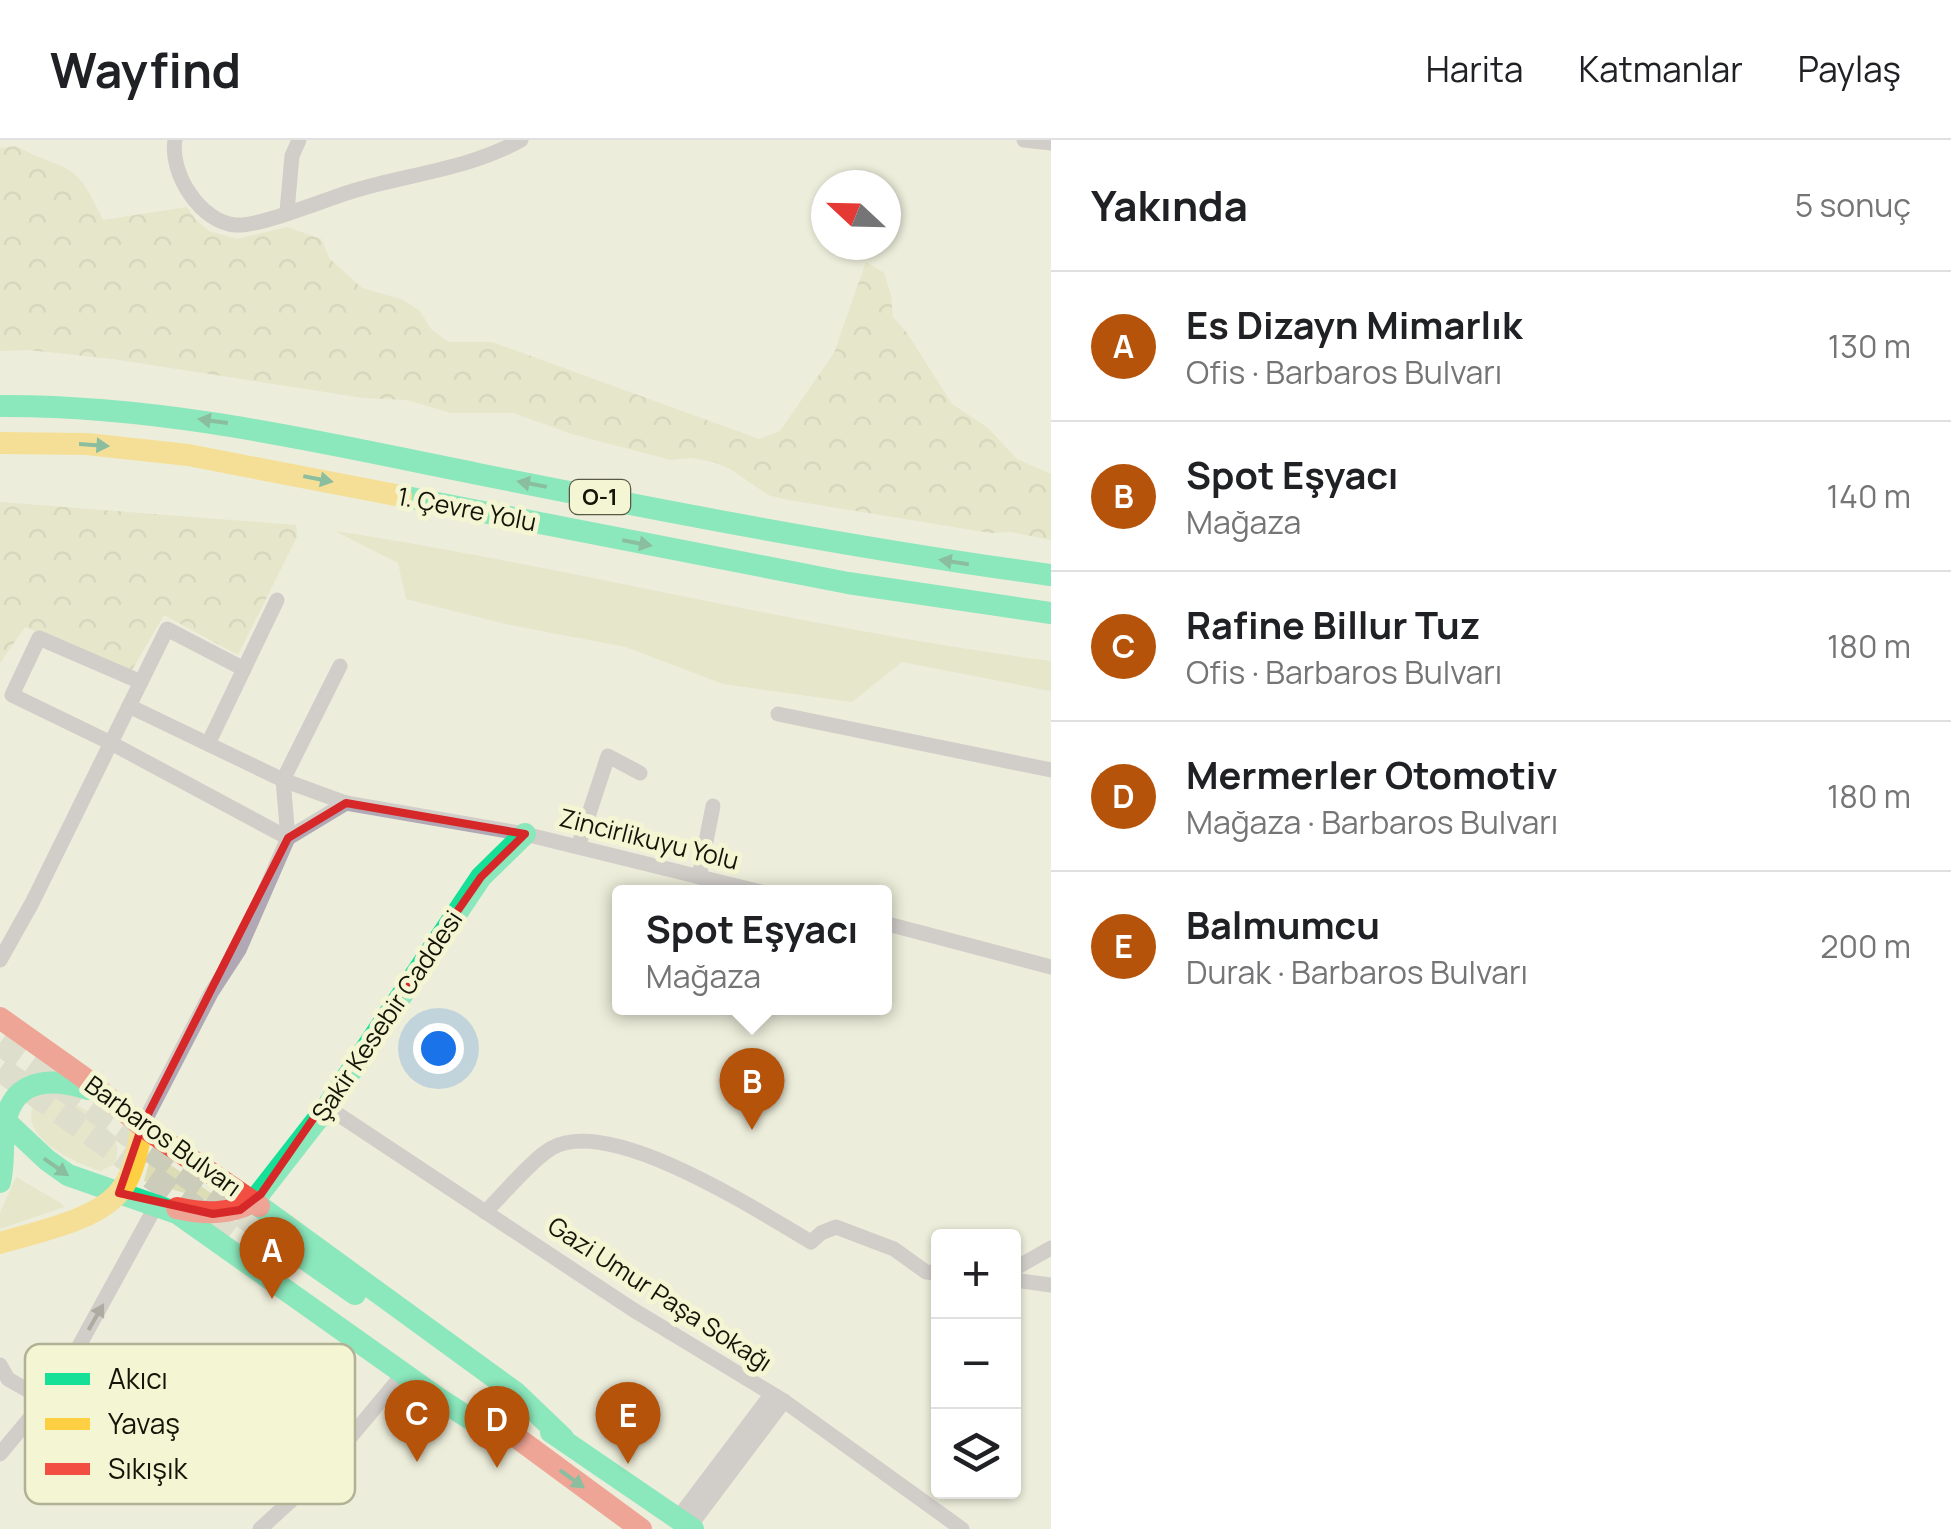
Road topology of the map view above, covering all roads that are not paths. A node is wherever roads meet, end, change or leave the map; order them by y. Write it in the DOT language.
graph roads {
  1 [pos="175,140"];
  2 [pos="298,140"];
  3 [pos="520,140"];
  4 [pos="1024,140"];
  5 [pos="1051,143"];
  6 [pos="286,211"];
  7 [pos="0,389"];
  8 [pos="0,406"];
  9 [pos="150,412"];
  10 [pos="0,443"];
  11 [pos="1051,575"];
  12 [pos="277,600"];
  13 [pos="1051,613"];
  14 [pos="340,666"];
  15 [pos="244,669"];
  16 [pos="141,682"];
  17 [pos="129,706"];
  18 [pos="778,714"];
  19 [pos="111,743"];
  20 [pos="208,744"];
  21 [pos="1051,770"];
  22 [pos="640,773"];
  23 [pos="283,780"];
  24 [pos="346,804"];
  25 [pos="713,806"];
  26 [pos="526,834"];
  27 [pos="288,838"];
  28 [pos="578,848"];
  29 [pos="699,877"];
  30 [pos="732,885"];
  31 [pos="892,926"];
  32 [pos="0,960"];
  33 [pos="1051,967"];
  34 [pos="0,1018"];
  35 [pos="102,1095"];
  36 [pos="328,1107"];
  37 [pos="3,1118"];
  38 [pos="142,1126"];
  39 [pos="0,1182"];
  40 [pos="118,1193"];
  41 [pos="158,1202"];
  42 [pos="253,1202"];
  43 [pos="486,1212"];
  44 [pos="0,1243"];
  45 [pos="1051,1248"];
  46 [pos="1021,1265"];
  47 [pos="931,1272"];
  48 [pos="1021,1281"];
  49 [pos="1051,1285"];
  50 [pos="79,1344"];
  51 [pos="0,1365"];
  52 [pos="404,1374"];
  53 [pos="25,1389"];
  54 [pos="778,1398"];
  55 [pos="25,1424"];
  56 [pos="502,1428"];
  57 [pos="355,1432"];
  58 [pos="563,1438"];
  59 [pos="0,1454"];
  60 [pos="287,1504"];
  61 [pos="687,1524"];
  62 [pos="260,1529"];
  63 [pos="641,1529"];
  64 [pos="962,1529"];
  1 -- 6 [label="street"];
  2 -- 6 [label="street"];
  3 -- 6 [label="street"];
  4 -- 5 [label="street"];
  7 -- 9 [label="main road"];
  8 -- 9 [label="main road, 1. Çevre Yolu / O-1"];
  11 -- 9 [label="main road, 1. Çevre Yolu / O-1, one-way"];
  10 -- 13 [label="main road, 1. Çevre Yolu / O-1, one-way"];
  12 -- 15 [label="street"];
  14 -- 23 [label="street"];
  15 -- 16 [label="street"];
  15 -- 20 [label="street"];
  16 -- 17 [label="street"];
  16 -- 19 [label="street"];
  17 -- 19 [label="street"];
  17 -- 20 [label="street, Zincirlikuyu Yolu"];
  18 -- 21 [label="street"];
  19 -- 27 [label="street"];
  19 -- 32 [label="street"];
  20 -- 23 [label="street, Zincirlikuyu Yolu"];
  22 -- 28 [label="street"];
  23 -- 24 [label="street, Zincirlikuyu Yolu"];
  23 -- 27 [label="street"];
  24 -- 26 [label="street, Zincirlikuyu Yolu"];
  24 -- 27 [label="street"];
  25 -- 29 [label="street"];
  26 -- 28 [label="street, Zincirlikuyu Yolu"];
  26 -- 36 [label="main road, Şakir Kesebir Caddesi"];
  27 -- 38 [label="street"];
  28 -- 29 [label="street, Zincirlikuyu Yolu"];
  29 -- 30 [label="street, Zincirlikuyu Yolu"];
  31 -- 33 [label="street"];
  34 -- 35 [label="main road, Barbaros Bulvarı"];
  35 -- 37 [label="main road"];
  35 -- 38 [label="main road, Barbaros Bulvarı"];
  36 -- 42 [label="main road, Şakir Kesebir Caddesi"];
  36 -- 43 [label="street, Gazi Umur Paşa Sokağı"];
  37 -- 39 [label="main road"];
  37 -- 40 [label="main road, Barbaros Bulvarı, one-way"];
  38 -- 40 [label="main road"];
  38 -- 42 [label="main road, Barbaros Bulvarı"];
  40 -- 41 [label="main road, Barbaros Bulvarı"];
  40 -- 44 [label="main road"];
  41 -- 42 [label="main road"];
  50 -- 41 [label="street, one-way"];
  41 -- 52 [label="main road, Barbaros Bulvarı"];
  42 -- 58 [label="main road, Barbaros Bulvarı"];
  43 -- 47 [label="street"];
  43 -- 54 [label="street, Gazi Umur Paşa Sokağı"];
  45 -- 46 [label="street"];
  48 -- 49 [label="street"];
  51 -- 53 [label="street"];
  52 -- 56 [label="main road, Barbaros Bulvarı"];
  52 -- 57 [label="street"];
  54 -- 61 [label="street"];
  54 -- 64 [label="street, Gazi Umur Paşa Sokağı"];
  55 -- 59 [label="street"];
  56 -- 58 [label="main road, Barbaros Bulvarı"];
  56 -- 63 [label="main road, Barbaros Bulvarı, one-way"];
  58 -- 61 [label="main road, Barbaros Bulvarı"];
  60 -- 62 [label="street"];
}
